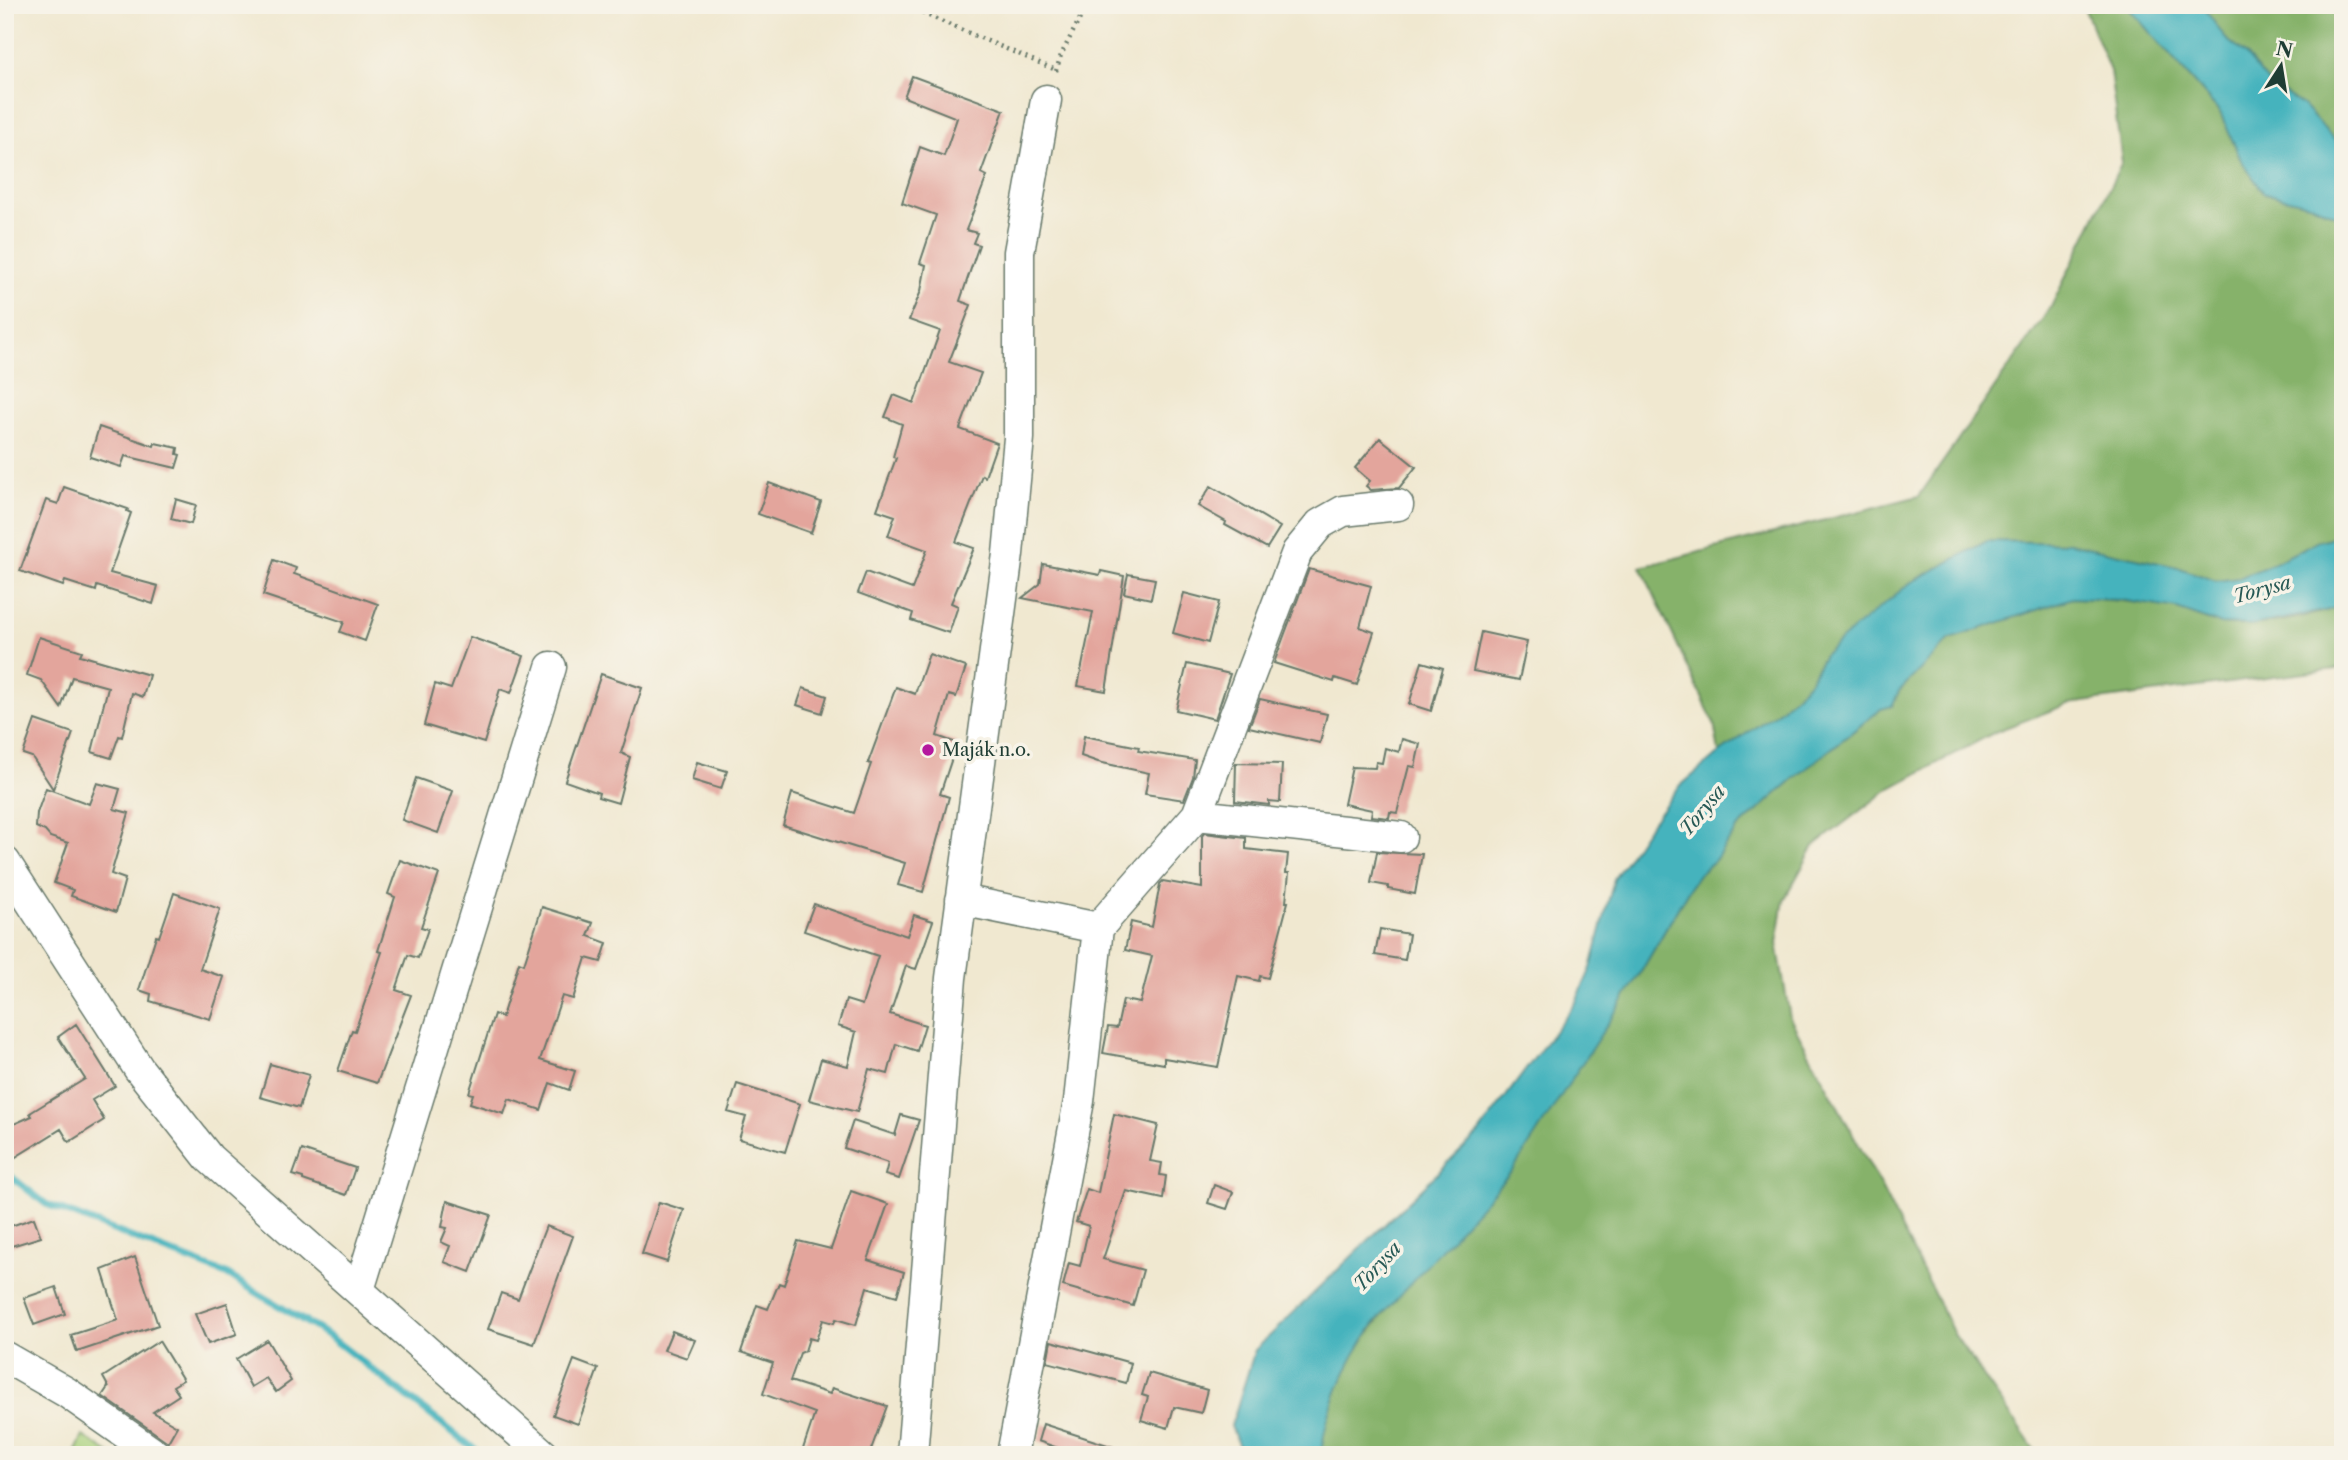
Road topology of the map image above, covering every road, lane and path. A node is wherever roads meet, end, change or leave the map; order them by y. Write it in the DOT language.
graph roads {
  1 [pos="903,5"];
  2 [pos="1087,5"];
  3 [pos="1056,70"];
  4 [pos="1046,100"];
  5 [pos="1398,505"];
  6 [pos="551,667"];
  7 [pos="1198,815"];
  8 [pos="1401,837"];
  9 [pos="5,862"];
  10 [pos="961,900"];
  11 [pos="1098,928"];
  12 [pos="359,1290"];
  13 [pos="5,1357"];
  14 [pos="156,1455"];
  15 [pos="544,1455"];
  16 [pos="912,1455"];
  17 [pos="1012,1455"];
  1 -- 3 [label="path"];
  2 -- 3 [label="path"];
  3 -- 4 [label="path"];
  4 -- 10 [label="street"];
  5 -- 7 [label="street"];
  6 -- 12 [label="street"];
  7 -- 8 [label="street"];
  7 -- 11 [label="street"];
  9 -- 12 [label="street"];
  10 -- 11 [label="street"];
  10 -- 16 [label="street"];
  11 -- 17 [label="street"];
  12 -- 15 [label="street"];
  13 -- 14 [label="street"];
}
